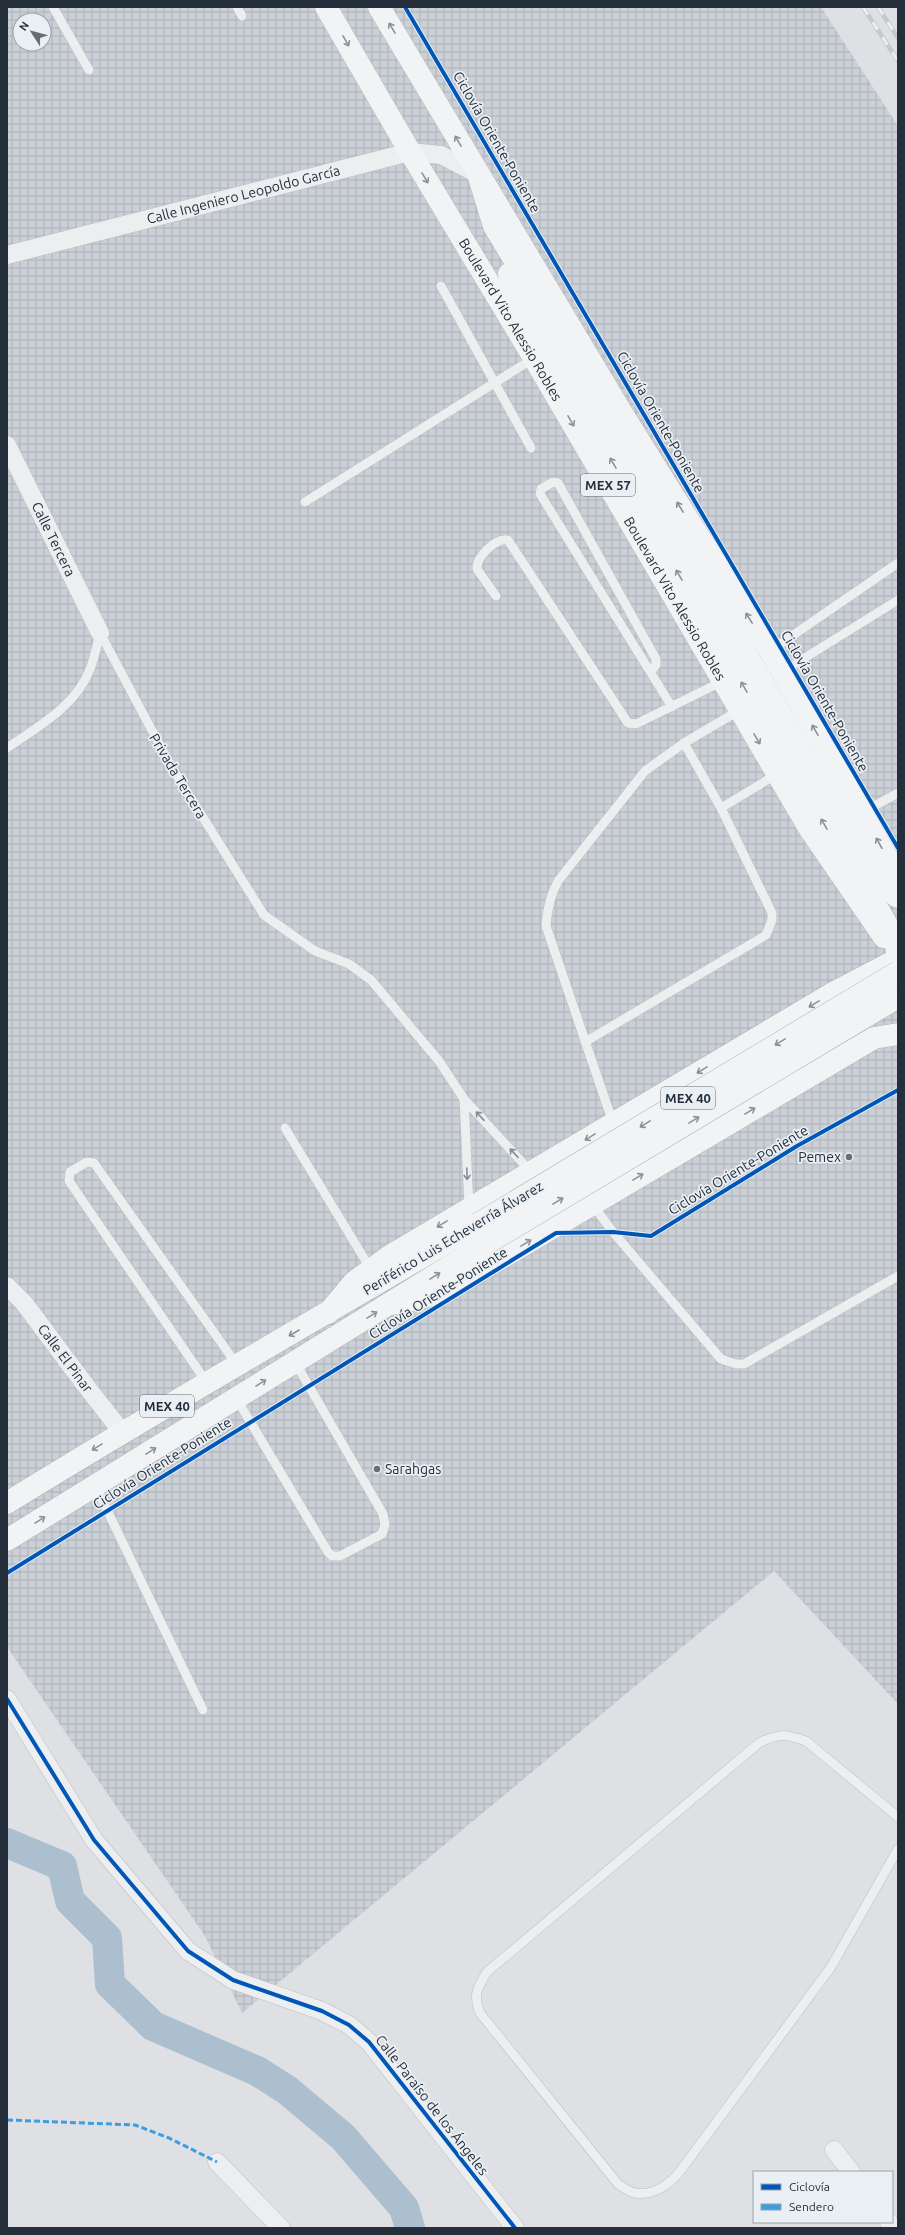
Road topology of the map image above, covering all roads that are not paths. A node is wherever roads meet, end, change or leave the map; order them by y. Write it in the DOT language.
graph roads {
  1 [pos="54,7"];
  2 [pos="237,7"];
  3 [pos="326,7"];
  4 [pos="380,7"];
  5 [pos="242,16"];
  6 [pos="89,70"];
  7 [pos="410,152"];
  8 [pos="478,174"];
  9 [pos="494,226"];
  10 [pos="7,254"];
  11 [pos="440,286"];
  12 [pos="534,358"];
  13 [pos="494,383"];
  14 [pos="7,445"];
  15 [pos="531,448"];
  16 [pos="11,463"];
  17 [pos="305,502"];
  18 [pos="898,563"];
  19 [pos="496,596"];
  20 [pos="898,600"];
  21 [pos="100,633"];
  22 [pos="770,651"];
  23 [pos="650,671"];
  24 [pos="782,672"];
  25 [pos="723,681"];
  26 [pos="672,707"];
  27 [pos="740,710"];
  28 [pos="684,743"];
  29 [pos="7,748"];
  30 [pos="777,774"];
  31 [pos="898,792"];
  32 [pos="721,808"];
  33 [pos="862,812"];
  34 [pos="898,877"];
  35 [pos="898,897"];
  36 [pos="898,954"];
  37 [pos="898,958"];
  38 [pos="898,972"];
  39 [pos="898,987"];
  40 [pos="833,993"];
  41 [pos="898,997"];
  42 [pos="898,1034"];
  43 [pos="874,1038"];
  44 [pos="585,1042"];
  45 [pos="464,1099"];
  46 [pos="613,1124"];
  47 [pos="285,1128"];
  48 [pos="532,1172"];
  49 [pos="592,1204"];
  50 [pos="473,1216"];
  51 [pos="370,1268"];
  52 [pos="898,1276"];
  53 [pos="7,1286"];
  54 [pos="390,1304"];
  55 [pos="328,1313"];
  56 [pos="295,1362"];
  57 [pos="238,1366"];
  58 [pos="207,1383"];
  59 [pos="236,1398"];
  60 [pos="122,1432"];
  61 [pos="95,1485"];
  62 [pos="7,1503"];
  63 [pos="7,1540"];
  64 [pos="7,1699"];
  65 [pos="203,1710"];
  66 [pos="898,1817"];
  67 [pos="898,1849"];
  68 [pos="834,2150"];
  69 [pos="217,2162"];
  70 [pos="850,2171"];
  71 [pos="281,2228"];
  72 [pos="515,2228"];
  1 -- 6 [label="lane"];
  2 -- 5 [label="lane"];
  3 -- 7 [label="main road, Boulevard Vito Alessio Robles / MEX 57, one-way"];
  8 -- 4 [label="main road, MEX 57, one-way"];
  7 -- 8 [label="street, Calle Ingeniero Leopoldo García"];
  7 -- 10 [label="street, Calle Ingeniero Leopoldo García"];
  7 -- 12 [label="main road, Boulevard Vito Alessio Robles / MEX 57, one-way"];
  8 -- 9 [label="main road"];
  22 -- 8 [label="main road, MEX 57, one-way"];
  9 -- 35 [label="main road"];
  36 -- 9 [label="main road, one-way"];
  11 -- 13 [label="lane"];
  12 -- 13 [label="lane"];
  12 -- 25 [label="main road, Boulevard Vito Alessio Robles / MEX 57, one-way"];
  13 -- 15 [label="lane"];
  13 -- 17 [label="lane"];
  14 -- 16 [label="street, Calle Tercera"];
  16 -- 21 [label="street, Calle Tercera"];
  18 -- 22 [label="lane"];
  19 -- 26 [label="lane"];
  20 -- 24 [label="lane"];
  21 -- 29 [label="lane"];
  21 -- 45 [label="lane, Privada Tercera"];
  22 -- 24 [label="main road, MEX 57"];
  23 -- 23 [label="lane"];
  23 -- 26 [label="lane"];
  33 -- 24 [label="main road, MEX 57, one-way"];
  25 -- 26 [label="lane"];
  25 -- 27 [label="main road, Boulevard Vito Alessio Robles / MEX 57"];
  27 -- 28 [label="lane"];
  27 -- 30 [label="main road, Boulevard Vito Alessio Robles / MEX 57, one-way"];
  28 -- 32 [label="lane"];
  28 -- 44 [label="lane"];
  30 -- 32 [label="lane"];
  30 -- 37 [label="main road, Boulevard Vito Alessio Robles / MEX 57"];
  31 -- 33 [label="lane"];
  32 -- 44 [label="lane"];
  34 -- 33 [label="main road, MEX 57, one-way"];
  37 -- 40 [label="main road"];
  38 -- 50 [label="main road, Periférico Luis Echeverría Álvarez / MEX 40, one-way, bridge"];
  39 -- 43 [label="main road"];
  40 -- 43 [label="main road"];
  40 -- 46 [label="main road, one-way"];
  54 -- 41 [label="main road, Periférico Luis Echeverría Álvarez / MEX 40, one-way, bridge"];
  42 -- 43 [label="main road"];
  49 -- 43 [label="main road, one-way"];
  44 -- 46 [label="lane"];
  48 -- 45 [label="lane, one-way"];
  45 -- 50 [label="lane, one-way"];
  46 -- 48 [label="main road, one-way"];
  47 -- 51 [label="lane"];
  48 -- 50 [label="main road"];
  49 -- 52 [label="lane"];
  54 -- 49 [label="main road, one-way"];
  50 -- 51 [label="main road, one-way"];
  50 -- 55 [label="main road, Periférico Luis Echeverría Álvarez / MEX 40"];
  51 -- 55 [label="main road"];
  53 -- 60 [label="street, Calle El Pinar"];
  56 -- 54 [label="main road, Periférico Luis Echeverría Álvarez / MEX 40, one-way"];
  55 -- 57 [label="main road, Periférico Luis Echeverría Álvarez / MEX 40, one-way"];
  59 -- 56 [label="main road, Periférico Luis Echeverría Álvarez / MEX 40, one-way"];
  56 -- 59 [label="lane"];
  57 -- 58 [label="main road, Periférico Luis Echeverría Álvarez / MEX 40"];
  57 -- 58 [label="lane"];
  58 -- 60 [label="main road, Periférico Luis Echeverría Álvarez / MEX 40"];
  61 -- 59 [label="main road, Periférico Luis Echeverría Álvarez / MEX 40, one-way"];
  60 -- 62 [label="main road, Periférico Luis Echeverría Álvarez / MEX 40, one-way"];
  63 -- 61 [label="main road, Periférico Luis Echeverría Álvarez / MEX 40, one-way"];
  61 -- 65 [label="lane"];
  64 -- 72 [label="street, Calle Paraíso de los Ángeles"];
  66 -- 67 [label="lane"];
  68 -- 70 [label="street"];
  69 -- 71 [label="street"];
}
